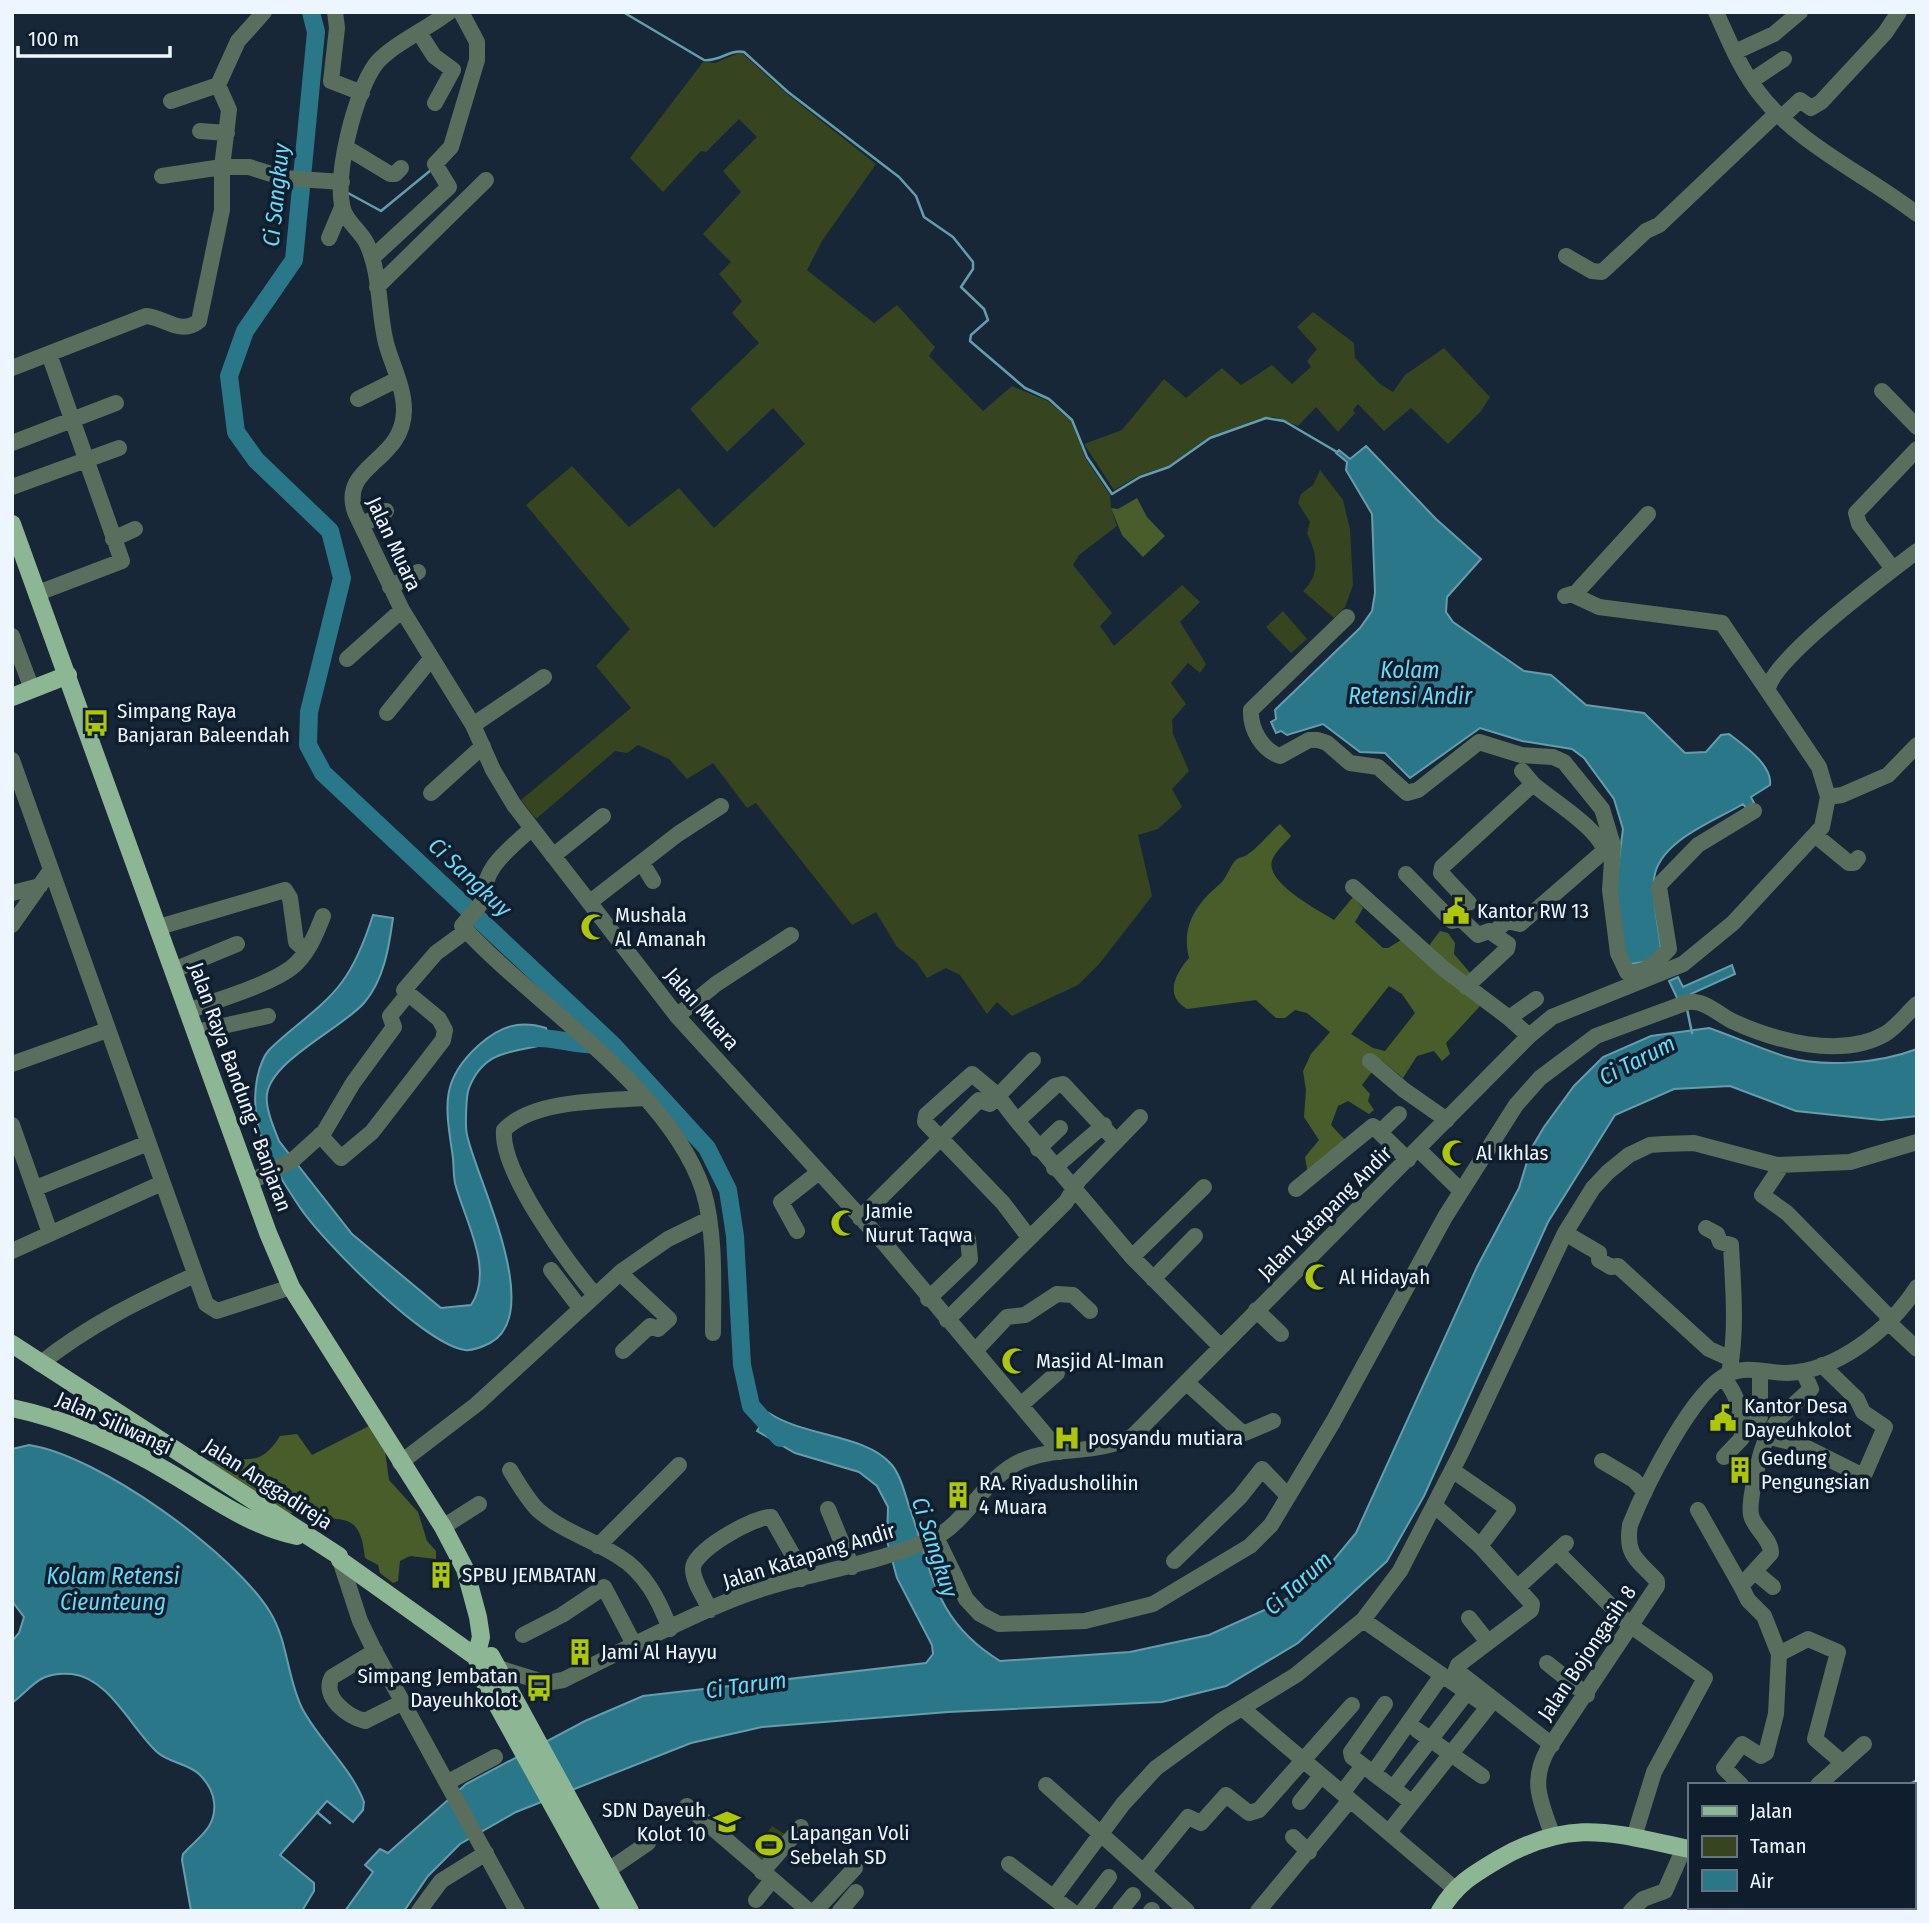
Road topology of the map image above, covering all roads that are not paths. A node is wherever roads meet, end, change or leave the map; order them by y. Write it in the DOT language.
graph roads {
  1 [pos="264,12"];
  2 [pos="335,12"];
  3 [pos="449,12"];
  4 [pos="461,12"];
  5 [pos="1800,12"];
  6 [pos="1899,12"];
  7 [pos="1720,14"];
  8 [pos="420,34"];
  9 [pos="1735,52"];
  10 [pos="1784,59"];
  11 [pos="1751,81"];
  12 [pos="218,85"];
  13 [pos="362,93"];
  14 [pos="171,101"];
  15 [pos="435,103"];
  16 [pos="1777,115"];
  17 [pos="200,131"];
  18 [pos="227,133"];
  19 [pos="347,148"];
  20 [pos="222,167"];
  21 [pos="401,168"];
  22 [pos="162,176"];
  23 [pos="486,180"];
  24 [pos="338,181"];
  25 [pos="342,206"];
  26 [pos="1917,214"];
  27 [pos="329,238"];
  28 [pos="1566,256"];
  29 [pos="372,258"];
  30 [pos="377,287"];
  31 [pos="49,354"];
  32 [pos="12,368"];
  33 [pos="398,379"];
  34 [pos="1882,391"];
  35 [pos="358,399"];
  36 [pos="116,403"];
  37 [pos="71,422"];
  38 [pos="1917,427"];
  39 [pos="12,443"];
  40 [pos="120,448"];
  41 [pos="1917,449"];
  42 [pos="84,461"];
  43 [pos="12,487"];
  44 [pos="386,511"];
  45 [pos="1648,514"];
  46 [pos="12,524"];
  47 [pos="362,525"];
  48 [pos="135,529"];
  49 [pos="113,539"];
  50 [pos="1908,562"];
  51 [pos="418,572"];
  52 [pos="390,587"];
  53 [pos="38,593"];
  54 [pos="401,610"];
  55 [pos="1347,617"];
  56 [pos="12,636"];
  57 [pos="347,659"];
  58 [pos="430,660"];
  59 [pos="68,675"];
  60 [pos="544,677"];
  61 [pos="1768,688"];
  62 [pos="32,689"];
  63 [pos="12,697"];
  64 [pos="387,713"];
  65 [pos="473,725"];
  66 [pos="1917,745"];
  67 [pos="483,746"];
  68 [pos="12,760"];
  69 [pos="431,793"];
  70 [pos="1828,797"];
  71 [pos="722,806"];
  72 [pos="1754,811"];
  73 [pos="603,816"];
  74 [pos="532,828"];
  75 [pos="1815,835"];
  76 [pos="552,856"];
  77 [pos="1858,858"];
  78 [pos="642,863"];
  79 [pos="50,871"];
  80 [pos="1406,874"];
  81 [pos="653,881"];
  82 [pos="40,886"];
  83 [pos="1353,887"];
  84 [pos="12,893"];
  85 [pos="590,902"];
  86 [pos="1469,903"];
  87 [pos="323,916"];
  88 [pos="12,925"];
  89 [pos="159,927"];
  90 [pos="465,927"];
  91 [pos="1494,933"];
  92 [pos="791,936"];
  93 [pos="237,944"];
  94 [pos="306,951"];
  95 [pos="174,970"];
  96 [pos="1466,987"];
  97 [pos="408,994"];
  98 [pos="1536,999"];
  99 [pos="1917,1004"];
  100 [pos="189,1011"];
  101 [pos="268,1016"];
  102 [pos="677,1016"];
  103 [pos="1509,1018"];
  104 [pos="107,1030"];
  105 [pos="196,1032"];
  106 [pos="1529,1036"];
  107 [pos="1033,1060"];
  108 [pos="1370,1060"];
  109 [pos="12,1064"];
  110 [pos="997,1095"];
  111 [pos="645,1098"];
  112 [pos="1399,1114"];
  113 [pos="1140,1117"];
  114 [pos="1447,1120"];
  115 [pos="1017,1121"];
  116 [pos="1104,1125"];
  117 [pos="1060,1128"];
  118 [pos="1381,1131"];
  119 [pos="14,1134"];
  120 [pos="320,1135"];
  121 [pos="941,1138"];
  122 [pos="1116,1141"];
  123 [pos="1917,1142"];
  124 [pos="148,1143"];
  125 [pos="1038,1149"];
  126 [pos="1414,1155"];
  127 [pos="1782,1165"];
  128 [pos="1054,1168"];
  129 [pos="819,1172"];
  130 [pos="250,1182"];
  131 [pos="162,1183"];
  132 [pos="1204,1187"];
  133 [pos="36,1188"];
  134 [pos="1296,1189"];
  135 [pos="1074,1190"];
  136 [pos="1460,1190"];
  137 [pos="860,1218"];
  138 [pos="707,1220"];
  139 [pos="1706,1228"];
  140 [pos="797,1231"];
  141 [pos="50,1233"];
  142 [pos="1565,1233"];
  143 [pos="1028,1236"];
  144 [pos="1195,1236"];
  145 [pos="968,1239"];
  146 [pos="12,1251"];
  147 [pos="1132,1258"];
  148 [pos="551,1270"];
  149 [pos="620,1273"];
  150 [pos="195,1275"];
  151 [pos="1153,1279"];
  152 [pos="291,1287"];
  153 [pos="1917,1287"];
  154 [pos="595,1295"];
  155 [pos="928,1299"];
  156 [pos="580,1308"];
  157 [pos="1256,1310"];
  158 [pos="1090,1311"];
  159 [pos="947,1320"];
  160 [pos="1888,1320"];
  161 [pos="713,1333"];
  162 [pos="1281,1334"];
  163 [pos="12,1344"];
  164 [pos="1221,1347"];
  165 [pos="1917,1349"];
  166 [pos="623,1351"];
  167 [pos="975,1351"];
  168 [pos="40,1364"];
  169 [pos="1822,1366"];
  170 [pos="1727,1370"];
  171 [pos="1760,1371"];
  172 [pos="1803,1371"];
  173 [pos="1057,1373"];
  174 [pos="1187,1383"];
  175 [pos="1021,1404"];
  176 [pos="12,1408"];
  177 [pos="1273,1421"];
  178 [pos="1742,1431"];
  179 [pos="1763,1442"];
  180 [pos="1060,1452"];
  181 [pos="1724,1457"];
  182 [pos="1602,1461"];
  183 [pos="400,1463"];
  184 [pos="680,1465"];
  185 [pos="510,1470"];
  186 [pos="1452,1470"];
  187 [pos="1645,1492"];
  188 [pos="1288,1496"];
  189 [pos="479,1504"];
  190 [pos="1434,1505"];
  191 [pos="828,1508"];
  192 [pos="1698,1510"];
  193 [pos="443,1527"];
  194 [pos="308,1538"];
  195 [pos="932,1538"];
  196 [pos="598,1546"];
  197 [pos="1480,1546"];
  198 [pos="340,1560"];
  199 [pos="1174,1561"];
  200 [pos="852,1567"];
  201 [pos="1755,1573"];
  202 [pos="801,1578"];
  203 [pos="1741,1586"];
  204 [pos="1518,1587"];
  205 [pos="1773,1587"];
  206 [pos="710,1610"];
  207 [pos="1469,1618"];
  208 [pos="1363,1620"];
  209 [pos="1631,1626"];
  210 [pos="670,1629"];
  211 [pos="523,1635"];
  212 [pos="481,1637"];
  213 [pos="1488,1642"];
  214 [pos="635,1646"];
  215 [pos="375,1651"];
  216 [pos="1779,1654"];
  217 [pos="476,1657"];
  218 [pos="1547,1663"];
  219 [pos="495,1667"];
  220 [pos="1442,1675"];
  221 [pos="1467,1692"];
  222 [pos="1587,1695"];
  223 [pos="402,1702"];
  224 [pos="1385,1704"];
  225 [pos="1352,1705"];
  226 [pos="1242,1709"];
  227 [pos="1424,1734"];
  228 [pos="1864,1744"];
  229 [pos="1552,1745"];
  230 [pos="528,1747"];
  231 [pos="1451,1752"];
  232 [pos="495,1757"];
  233 [pos="1304,1762"];
  234 [pos="1843,1763"];
  235 [pos="1368,1770"];
  236 [pos="1321,1776"];
  237 [pos="1482,1776"];
  238 [pos="1739,1783"];
  239 [pos="1820,1783"];
  240 [pos="1046,1785"];
  241 [pos="450,1786"];
  242 [pos="1393,1788"];
  243 [pos="1346,1797"];
  244 [pos="1300,1802"];
  245 [pos="1411,1802"];
  246 [pos="687,1806"];
  247 [pos="801,1827"];
  248 [pos="1389,1832"];
  249 [pos="1552,1834"];
  250 [pos="1101,1835"];
  251 [pos="1634,1837"];
  252 [pos="1293,1838"];
  253 [pos="648,1843"];
  254 [pos="582,1844"];
  255 [pos="484,1849"];
  256 [pos="1687,1849"];
  257 [pos="1309,1852"];
  258 [pos="1009,1864"];
  259 [pos="855,1868"];
  260 [pos="607,1871"];
  261 [pos="1144,1871"];
  262 [pos="767,1876"];
  263 [pos="1109,1877"];
  264 [pos="1454,1888"];
  265 [pos="856,1892"];
  266 [pos="1133,1895"];
  267 [pos="1054,1898"];
  268 [pos="756,1900"];
  269 [pos="808,1910"];
  270 [pos="419,1911"];
  271 [pos="517,1911"];
  272 [pos="611,1911"];
  273 [pos="630,1911"];
  274 [pos="840,1911"];
  275 [pos="1071,1911"];
  276 [pos="1083,1911"];
  277 [pos="1120,1911"];
  278 [pos="1187,1911"];
  279 [pos="1258,1911"];
  280 [pos="1440,1911"];
  281 [pos="1631,1911"];
  1 -- 12 [label="street"];
  2 -- 13 [label="street"];
  3 -- 8 [label="street"];
  4 -- 29 [label="street"];
  5 -- 9 [label="street"];
  6 -- 16 [label="street"];
  7 -- 9 [label="street"];
  8 -- 13 [label="street"];
  8 -- 15 [label="street"];
  9 -- 11 [label="street"];
  10 -- 11 [label="street"];
  11 -- 16 [label="street"];
  12 -- 14 [label="street"];
  12 -- 18 [label="street"];
  13 -- 19 [label="street"];
  16 -- 26 [label="street"];
  16 -- 28 [label="street"];
  17 -- 18 [label="street"];
  18 -- 20 [label="street"];
  19 -- 21 [label="street"];
  19 -- 24 [label="street"];
  20 -- 22 [label="street"];
  20 -- 24 [label="street"];
  20 -- 31 [label="street"];
  23 -- 30 [label="street"];
  24 -- 25 [label="street"];
  25 -- 27 [label="street"];
  25 -- 29 [label="street"];
  29 -- 30 [label="street"];
  30 -- 33 [label="street"];
  31 -- 32 [label="street"];
  31 -- 37 [label="street"];
  33 -- 35 [label="street"];
  33 -- 47 [label="street, Jalan Muara"];
  34 -- 38 [label="street"];
  36 -- 37 [label="street"];
  37 -- 39 [label="street"];
  37 -- 42 [label="street"];
  40 -- 42 [label="street"];
  41 -- 50 [label="street"];
  42 -- 43 [label="street"];
  42 -- 49 [label="street"];
  44 -- 47 [label="street"];
  45 -- 61 [label="street"];
  46 -- 53 [label="main road, Jalan Raya Bandung - Banjaran"];
  47 -- 52 [label="street, Jalan Muara"];
  48 -- 49 [label="street"];
  49 -- 53 [label="street"];
  50 -- 61 [label="street"];
  51 -- 52 [label="street"];
  52 -- 54 [label="street, Jalan Muara"];
  53 -- 59 [label="main road, Jalan Raya Bandung - Banjaran"];
  54 -- 57 [label="street"];
  54 -- 58 [label="street, Jalan Muara"];
  55 -- 72 [label="street"];
  56 -- 62 [label="street"];
  58 -- 64 [label="street"];
  58 -- 65 [label="street, Jalan Muara"];
  59 -- 62 [label="main road"];
  59 -- 89 [label="main road, Jalan Raya Bandung - Banjaran"];
  60 -- 65 [label="street"];
  61 -- 70 [label="street"];
  62 -- 63 [label="main road"];
  65 -- 67 [label="street, Jalan Muara"];
  66 -- 70 [label="street"];
  67 -- 69 [label="street"];
  67 -- 74 [label="street, Jalan Muara"];
  68 -- 79 [label="street"];
  70 -- 75 [label="street, Jalan Katapang Andir"];
  71 -- 78 [label="street"];
  73 -- 76 [label="street"];
  74 -- 76 [label="street, Jalan Muara"];
  74 -- 90 [label="street"];
  75 -- 77 [label="street"];
  75 -- 106 [label="street, Jalan Katapang Andir"];
  76 -- 85 [label="street, Jalan Muara"];
  78 -- 81 [label="street"];
  78 -- 85 [label="street"];
  79 -- 82 [label="street"];
  79 -- 104 [label="street"];
  80 -- 91 [label="street"];
  82 -- 84 [label="street"];
  82 -- 88 [label="street"];
  83 -- 96 [label="street"];
  85 -- 102 [label="street, Jalan Muara"];
  86 -- 91 [label="street"];
  87 -- 94 [label="street"];
  89 -- 94 [label="street"];
  89 -- 95 [label="main road, Jalan Raya Bandung - Banjaran"];
  90 -- 97 [label="street"];
  90 -- 111 [label="street"];
  91 -- 96 [label="street"];
  92 -- 102 [label="street"];
  93 -- 95 [label="street"];
  94 -- 100 [label="street"];
  95 -- 100 [label="main road, Jalan Raya Bandung - Banjaran"];
  96 -- 103 [label="street"];
  97 -- 120 [label="street"];
  97 -- 120 [label="street"];
  98 -- 103 [label="street"];
  99 -- 136 [label="street"];
  100 -- 105 [label="main road, Jalan Raya Bandung - Banjaran"];
  101 -- 105 [label="street"];
  102 -- 129 [label="street, Jalan Muara"];
  103 -- 106 [label="street"];
  104 -- 109 [label="street"];
  104 -- 124 [label="street"];
  105 -- 130 [label="main road, Jalan Raya Bandung - Banjaran"];
  106 -- 114 [label="street, Jalan Katapang Andir"];
  107 -- 110 [label="street"];
  108 -- 114 [label="street"];
  110 -- 115 [label="street"];
  110 -- 121 [label="street"];
  110 -- 121 [label="street"];
  111 -- 138 [label="street"];
  111 -- 154 [label="street"];
  112 -- 118 [label="street"];
  113 -- 122 [label="street"];
  114 -- 126 [label="street, Jalan Katapang Andir"];
  115 -- 116 [label="street"];
  115 -- 125 [label="street"];
  116 -- 122 [label="street"];
  116 -- 128 [label="street"];
  117 -- 125 [label="street"];
  118 -- 126 [label="street"];
  118 -- 134 [label="street"];
  119 -- 133 [label="street"];
  120 -- 130 [label="street"];
  121 -- 137 [label="street"];
  121 -- 143 [label="street"];
  122 -- 135 [label="street"];
  123 -- 127 [label="street"];
  124 -- 131 [label="street"];
  124 -- 133 [label="street"];
  125 -- 128 [label="street"];
  126 -- 136 [label="street"];
  126 -- 157 [label="street, Jalan Katapang Andir"];
  127 -- 142 [label="street"];
  127 -- 160 [label="street"];
  128 -- 135 [label="street"];
  129 -- 137 [label="street, Jalan Muara"];
  129 -- 140 [label="street"];
  130 -- 152 [label="main road, Jalan Raya Bandung - Banjaran"];
  131 -- 141 [label="street"];
  131 -- 150 [label="street"];
  132 -- 147 [label="street"];
  133 -- 141 [label="street"];
  135 -- 143 [label="street"];
  135 -- 147 [label="street"];
  136 -- 188 [label="street"];
  137 -- 155 [label="street, Jalan Muara"];
  138 -- 149 [label="street"];
  138 -- 161 [label="street"];
  139 -- 170 [label="street"];
  141 -- 146 [label="street"];
  142 -- 170 [label="street"];
  142 -- 186 [label="street"];
  143 -- 159 [label="street"];
  144 -- 151 [label="street"];
  145 -- 155 [label="street"];
  147 -- 151 [label="street"];
  148 -- 156 [label="street"];
  149 -- 154 [label="street"];
  149 -- 166 [label="street"];
  150 -- 152 [label="street"];
  150 -- 168 [label="street"];
  151 -- 164 [label="street"];
  152 -- 183 [label="main road, Jalan Raya Bandung - Banjaran"];
  153 -- 160 [label="street"];
  154 -- 156 [label="street"];
  155 -- 159 [label="street, Jalan Muara"];
  156 -- 183 [label="street"];
  157 -- 162 [label="street"];
  157 -- 164 [label="street, Jalan Katapang Andir"];
  158 -- 167 [label="street"];
  159 -- 167 [label="street, Jalan Muara"];
  160 -- 165 [label="street"];
  160 -- 169 [label="street"];
  163 -- 168 [label="main road, Jalan Anggadireja"];
  164 -- 174 [label="street, Jalan Katapang Andir"];
  167 -- 175 [label="street, Jalan Muara"];
  168 -- 194 [label="main road, Jalan Anggadireja"];
  169 -- 172 [label="street"];
  169 -- 179 [label="street"];
  170 -- 171 [label="street"];
  170 -- 178 [label="street"];
  170 -- 187 [label="street, Jalan Bojongasih 8"];
  171 -- 172 [label="street"];
  171 -- 178 [label="street"];
  172 -- 179 [label="street"];
  173 -- 175 [label="street"];
  174 -- 177 [label="street"];
  174 -- 180 [label="street, Jalan Katapang Andir"];
  175 -- 180 [label="street, Jalan Muara"];
  176 -- 194 [label="main road, Jalan Siliwangi"];
  178 -- 179 [label="street"];
  178 -- 181 [label="street"];
  179 -- 201 [label="street"];
  180 -- 195 [label="street, Jalan Katapang Andir"];
  182 -- 187 [label="street"];
  183 -- 193 [label="main road, Jalan Raya Bandung - Banjaran"];
  184 -- 196 [label="street"];
  185 -- 196 [label="street"];
  186 -- 190 [label="street"];
  186 -- 197 [label="street"];
  187 -- 209 [label="street, Jalan Bojongasih 8"];
  188 -- 195 [label="street"];
  188 -- 199 [label="street"];
  189 -- 193 [label="street"];
  190 -- 197 [label="street"];
  190 -- 208 [label="street"];
  191 -- 200 [label="street"];
  192 -- 203 [label="street"];
  193 -- 212 [label="main road, Jalan Raya Bandung - Banjaran"];
  194 -- 198 [label="main road, Jalan Anggadireja"];
  195 -- 200 [label="street, Jalan Katapang Andir"];
  196 -- 210 [label="street"];
  197 -- 204 [label="street"];
  198 -- 215 [label="street"];
  198 -- 217 [label="main road, Jalan Anggadireja"];
  200 -- 202 [label="street, Jalan Katapang Andir"];
  201 -- 203 [label="street"];
  201 -- 205 [label="street"];
  202 -- 206 [label="street, Jalan Katapang Andir"];
  202 -- 206 [label="street"];
  203 -- 216 [label="street"];
  204 -- 209 [label="street"];
  204 -- 213 [label="street"];
  206 -- 210 [label="street, Jalan Katapang Andir"];
  207 -- 213 [label="street"];
  208 -- 220 [label="street"];
  208 -- 226 [label="street"];
  209 -- 222 [label="street, Jalan Bojongasih 8"];
  209 -- 251 [label="street"];
  210 -- 214 [label="street, Jalan Katapang Andir"];
  211 -- 214 [label="street"];
  212 -- 217 [label="main road, Jalan Raya Bandung - Banjaran"];
  212 -- 219 [label="main road, Jalan Raya Bandung - Banjaran"];
  213 -- 229 [label="street"];
  214 -- 219 [label="street, Jalan Katapang Andir"];
  215 -- 223 [label="street"];
  215 -- 223 [label="street"];
  216 -- 234 [label="street"];
  216 -- 238 [label="street"];
  217 -- 219 [label="main road, Jalan Anggadireja"];
  217 -- 230 [label="main road"];
  218 -- 222 [label="street"];
  219 -- 230 [label="main road, Jalan Raya Bandung - Banjaran"];
  220 -- 221 [label="street"];
  220 -- 235 [label="street"];
  221 -- 227 [label="street"];
  221 -- 231 [label="street"];
  222 -- 229 [label="street, Jalan Bojongasih 8"];
  223 -- 241 [label="street"];
  224 -- 235 [label="street"];
  225 -- 233 [label="street"];
  226 -- 233 [label="street"];
  226 -- 250 [label="street"];
  227 -- 231 [label="street"];
  227 -- 242 [label="street"];
  228 -- 234 [label="street"];
  229 -- 249 [label="street, Jalan Bojongasih 8"];
  230 -- 254 [label="main road"];
  231 -- 237 [label="street"];
  231 -- 245 [label="street"];
  232 -- 241 [label="street"];
  233 -- 236 [label="street"];
  233 -- 261 [label="street"];
  234 -- 239 [label="street"];
  235 -- 242 [label="street"];
  235 -- 243 [label="street"];
  236 -- 243 [label="street"];
  236 -- 244 [label="street"];
  240 -- 250 [label="street"];
  241 -- 255 [label="street"];
  242 -- 245 [label="street"];
  243 -- 248 [label="street"];
  243 -- 257 [label="street"];
  245 -- 248 [label="street"];
  246 -- 262 [label="street"];
  247 -- 262 [label="street"];
  248 -- 264 [label="street"];
  249 -- 251 [label="main road"];
  249 -- 264 [label="main road"];
  250 -- 261 [label="street"];
  250 -- 267 [label="street"];
  251 -- 256 [label="main road"];
  252 -- 257 [label="street"];
  253 -- 260 [label="street"];
  254 -- 260 [label="main road"];
  254 -- 272 [label="main road"];
  255 -- 270 [label="street"];
  255 -- 271 [label="street"];
  256 -- 281 [label="street"];
  257 -- 279 [label="street"];
  258 -- 267 [label="street"];
  259 -- 269 [label="street"];
  260 -- 273 [label="main road"];
  261 -- 278 [label="street"];
  262 -- 268 [label="street"];
  262 -- 269 [label="street"];
  263 -- 276 [label="street"];
  264 -- 280 [label="main road"];
  265 -- 274 [label="street"];
  266 -- 277 [label="street"];
  267 -- 275 [label="street"];
}
